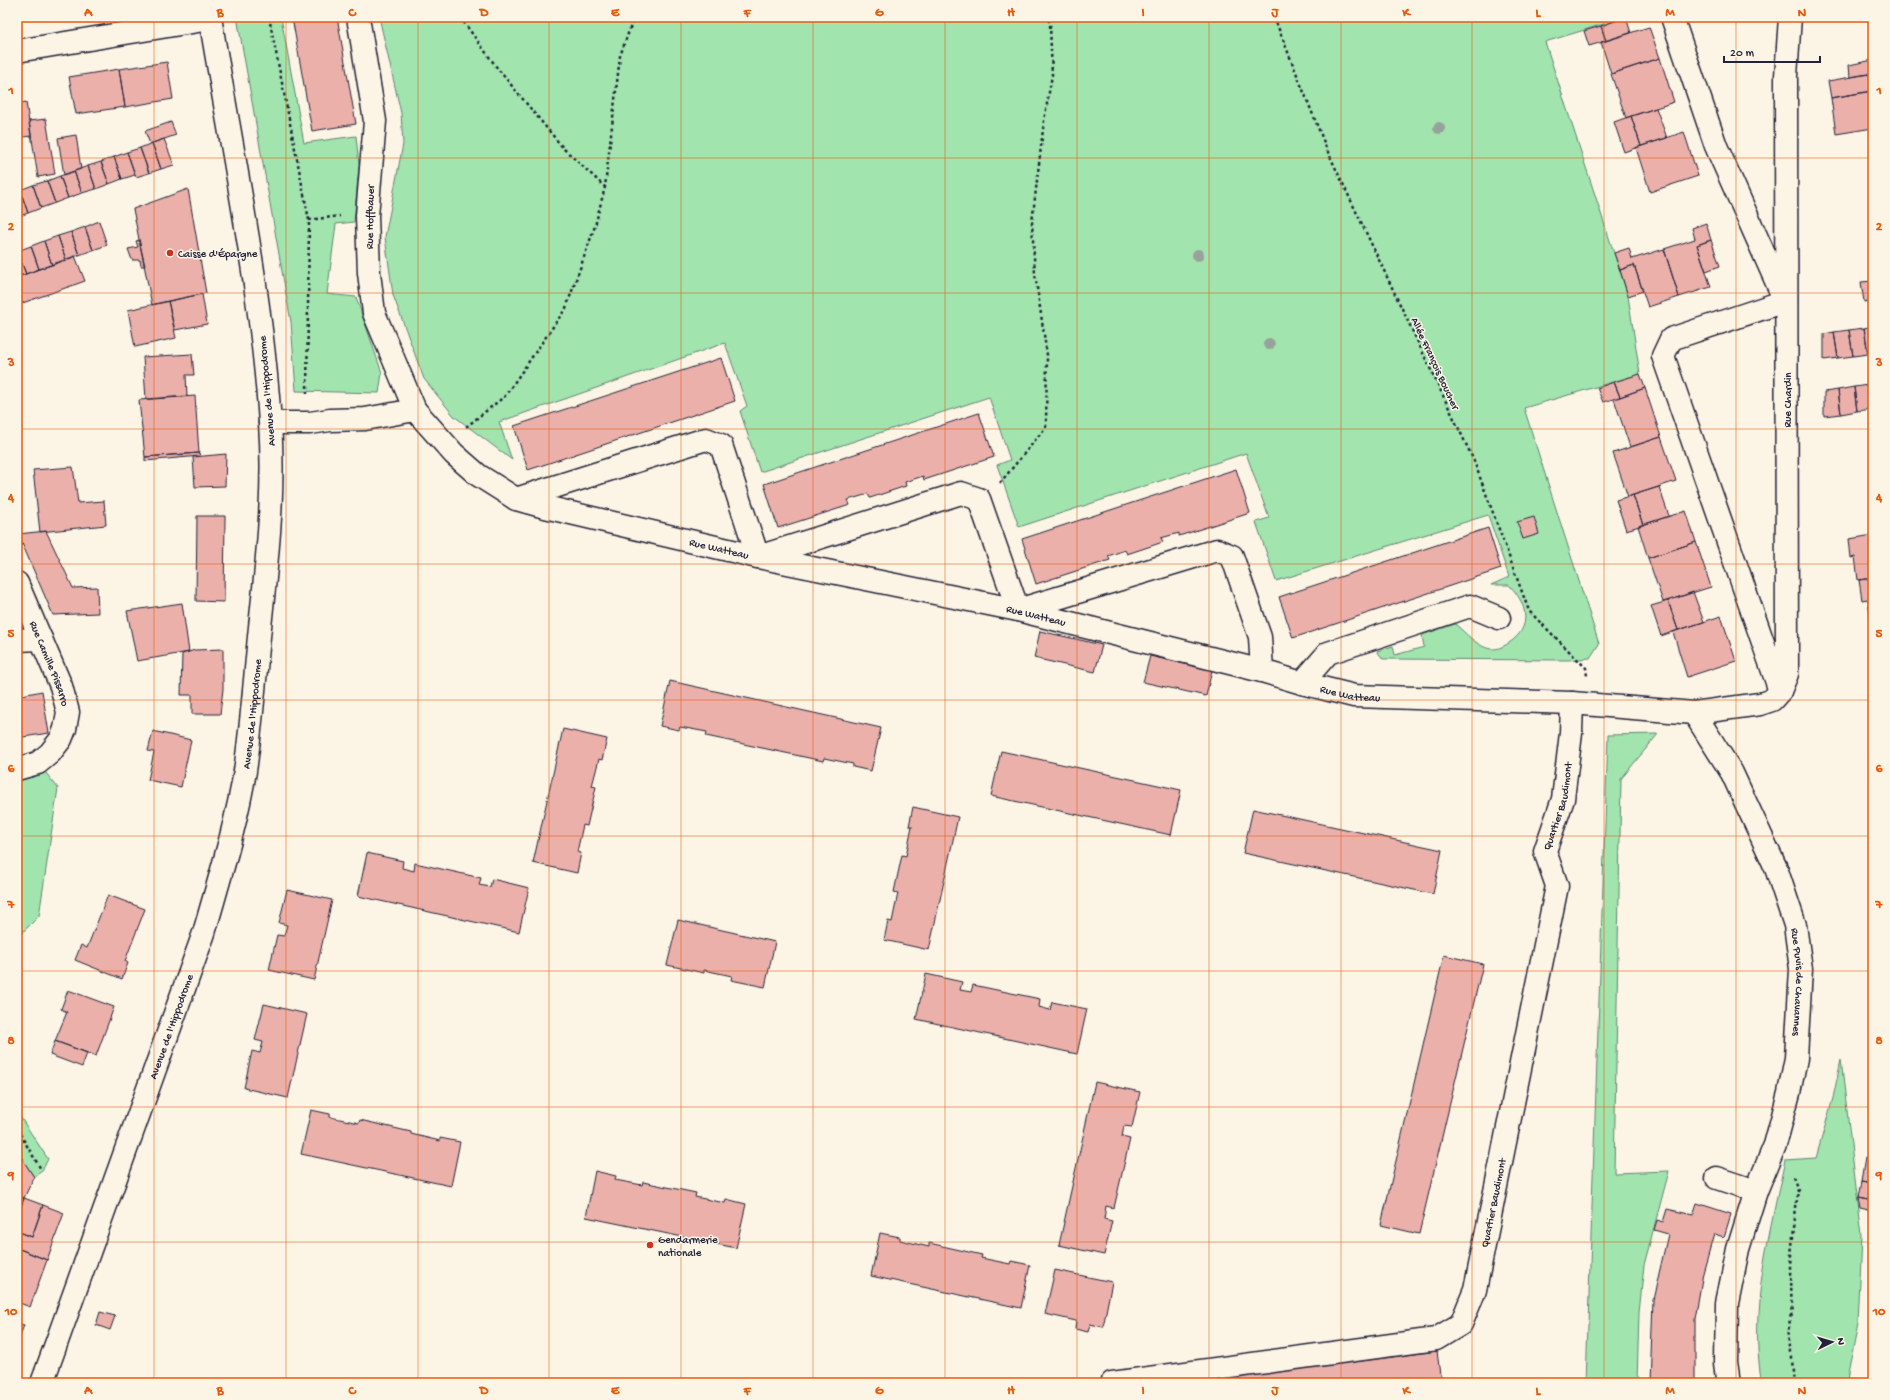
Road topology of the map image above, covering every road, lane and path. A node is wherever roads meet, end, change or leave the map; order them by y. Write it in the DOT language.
graph roads {
  1 [pos="269,17"];
  2 [pos="358,17"];
  3 [pos="460,17"];
  4 [pos="634,17"];
  5 [pos="1048,17"];
  6 [pos="1274,17"];
  7 [pos="1672,17"];
  8 [pos="1790,17"];
  9 [pos="210,18"];
  10 [pos="17,51"];
  11 [pos="605,187"];
  12 [pos="1785,301"];
  13 [pos="415,410"];
  14 [pos="270,423"];
  15 [pos="310,423"];
  16 [pos="440,439"];
  17 [pos="516,499"];
  18 [pos="980,499"];
  19 [pos="758,557"];
  20 [pos="17,583"];
  21 [pos="1018,610"];
  22 [pos="1499,618"];
  23 [pos="41,639"];
  24 [pos="17,640"];
  25 [pos="1262,670"];
  26 [pos="1302,683"];
  27 [pos="1780,691"];
  28 [pos="1582,704"];
  29 [pos="1694,713"];
  30 [pos="17,769"];
  31 [pos="17,1129"];
  32 [pos="1775,1146"];
  33 [pos="42,1171"];
  34 [pos="1717,1178"];
  35 [pos="1756,1191"];
  36 [pos="42,1383"];
  37 [pos="1112,1383"];
  38 [pos="1729,1383"];
  39 [pos="1793,1383"];
  1 -- 15 [label="path"];
  2 -- 13 [label="street, Rue Hoffbauer"];
  3 -- 11 [label="path"];
  4 -- 11 [label="path"];
  5 -- 18 [label="path"];
  6 -- 28 [label="path, Allée François Boucher"];
  7 -- 12 [label="street"];
  8 -- 12 [label="street, Rue Chardin"];
  9 -- 10 [label="street"];
  9 -- 14 [label="street, Avenue de l'Hippodrome"];
  11 -- 16 [label="path"];
  12 -- 27 [label="street, Rue Chardin"];
  12 -- 27 [label="street"];
  13 -- 15 [label="street"];
  13 -- 16 [label="street, Rue Watteau"];
  14 -- 15 [label="street"];
  14 -- 36 [label="street, Avenue de l'Hippodrome"];
  16 -- 17 [label="street, Rue Watteau"];
  17 -- 19 [label="street, Rue Watteau"];
  17 -- 19 [label="street"];
  18 -- 19 [label="street"];
  18 -- 21 [label="street"];
  19 -- 21 [label="street, Rue Watteau"];
  20 -- 23 [label="street, Rue Camille Pissarro"];
  21 -- 25 [label="street, Rue Watteau"];
  21 -- 25 [label="street"];
  22 -- 26 [label="street"];
  23 -- 24 [label="street"];
  23 -- 30 [label="street, Rue Camille Pissarro"];
  25 -- 26 [label="street, Rue Watteau"];
  26 -- 28 [label="street, Rue Watteau"];
  27 -- 29 [label="street"];
  28 -- 29 [label="street, Rue Watteau"];
  28 -- 37 [label="street, Quartier Baudimont"];
  29 -- 32 [label="street, Rue Puvis de Chavannes"];
  31 -- 33 [label="path"];
  32 -- 35 [label="street, Rue Puvis de Chavannes"];
  32 -- 39 [label="path"];
  34 -- 35 [label="street"];
  35 -- 38 [label="street, Rue Puvis de Chavannes"];
}
